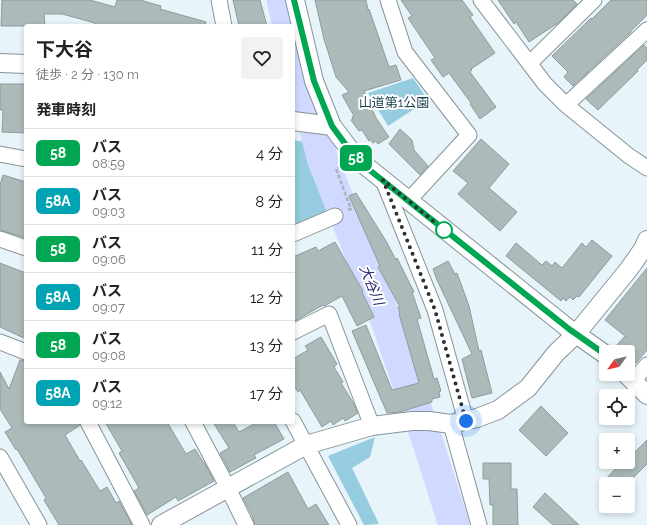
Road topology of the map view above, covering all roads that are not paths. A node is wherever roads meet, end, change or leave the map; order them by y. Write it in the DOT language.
graph roads {
  1 [pos="219,0"];
  2 [pos="294,0"];
  3 [pos="388,0"];
  4 [pos="481,0"];
  5 [pos="594,0"];
  6 [pos="224,24"];
  7 [pos="647,30"];
  8 [pos="0,63"];
  9 [pos="530,63"];
  10 [pos="24,64"];
  11 [pos="566,105"];
  12 [pos="295,121"];
  13 [pos="327,125"];
  14 [pos="0,154"];
  15 [pos="24,159"];
  16 [pos="647,168"];
  17 [pos="383,180"];
  18 [pos="408,201"];
  19 [pos="335,216"];
  20 [pos="295,233"];
  21 [pos="0,239"];
  22 [pos="24,247"];
  23 [pos="646,248"];
  24 [pos="295,331"];
  25 [pos="576,334"];
  26 [pos="0,342"];
  27 [pos="599,350"];
  28 [pos="24,351"];
  29 [pos="647,365"];
  30 [pos="635,373"];
  31 [pos="633,381"];
  32 [pos="647,395"];
  33 [pos="458,423"];
  34 [pos="89,424"];
  35 [pos="194,424"];
  36 [pos="295,424"];
  37 [pos="372,426"];
  38 [pos="306,445"];
  39 [pos="0,457"];
  40 [pos="228,488"];
  41 [pos="39,525"];
  42 [pos="142,525"];
  43 [pos="161,525"];
  44 [pos="246,525"];
  45 [pos="349,525"];
  46 [pos="479,525"];
  1 -- 6 [label="street"];
  2 -- 13 [label="street"];
  3 -- 18 [label="street"];
  4 -- 9 [label="street"];
  5 -- 9 [label="street"];
  7 -- 11 [label="street"];
  8 -- 10 [label="street"];
  9 -- 11 [label="street"];
  11 -- 16 [label="street"];
  12 -- 13 [label="street"];
  13 -- 17 [label="street"];
  14 -- 15 [label="street"];
  17 -- 18 [label="street"];
  17 -- 33 [label="street"];
  18 -- 25 [label="street"];
  19 -- 20 [label="street"];
  21 -- 22 [label="street"];
  23 -- 25 [label="street"];
  24 -- 37 [label="street"];
  25 -- 27 [label="street"];
  25 -- 33 [label="street"];
  26 -- 28 [label="street"];
  29 -- 30 [label="street"];
  31 -- 32 [label="street"];
  33 -- 37 [label="street"];
  33 -- 46 [label="street"];
  34 -- 42 [label="street"];
  35 -- 40 [label="street"];
  36 -- 38 [label="street"];
  37 -- 38 [label="street"];
  38 -- 40 [label="street"];
  38 -- 45 [label="street"];
  39 -- 41 [label="street"];
  40 -- 43 [label="street"];
  40 -- 44 [label="street"];
}
